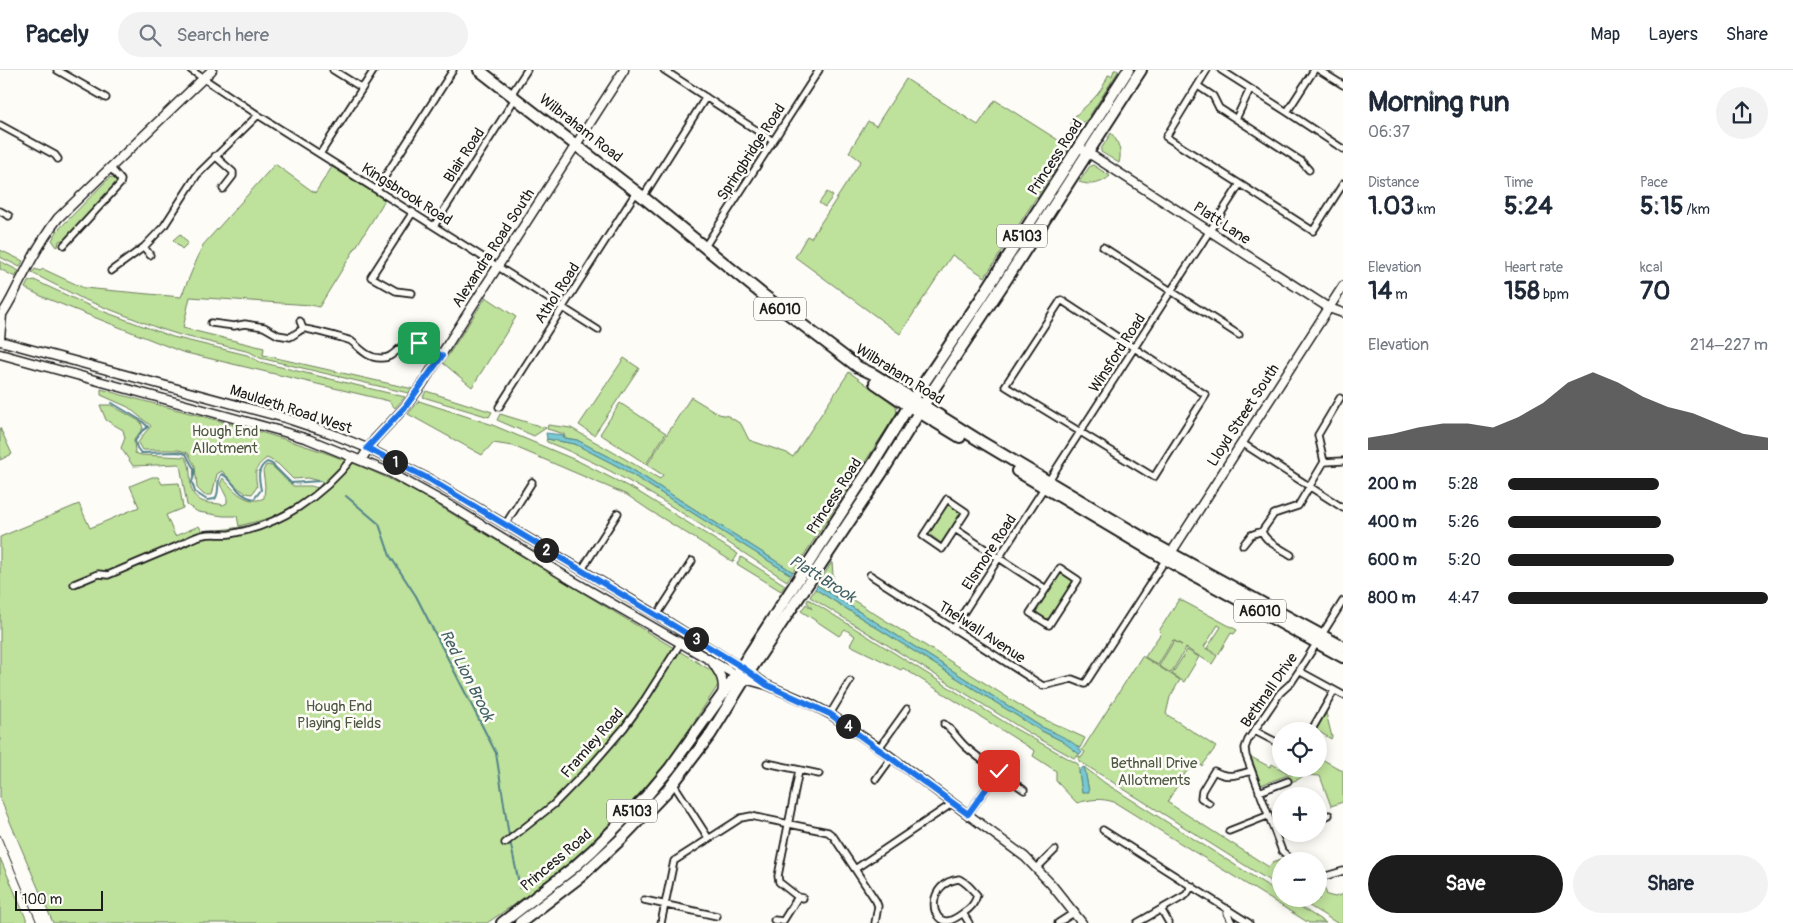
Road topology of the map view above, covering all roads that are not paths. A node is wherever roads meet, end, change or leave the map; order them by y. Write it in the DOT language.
graph roads {
  1 [pos="57,70"];
  2 [pos="191,70"];
  3 [pos="212,70"];
  4 [pos="334,70"];
  5 [pos="374,70"];
  6 [pos="453,70"];
  7 [pos="479,70"];
  8 [pos="527,70"];
  9 [pos="624,70"];
  10 [pos="664,70"];
  11 [pos="1128,70"];
  12 [pos="1141,70"];
  13 [pos="1207,70"];
  14 [pos="1221,70"];
  15 [pos="1314,70"];
  16 [pos="1319,70"];
  17 [pos="816,71"];
  18 [pos="203,78"];
  19 [pos="1343,85"];
  20 [pos="1198,86"];
  21 [pos="362,88"];
  22 [pos="1250,89"];
  23 [pos="514,95"];
  24 [pos="106,98"];
  25 [pos="706,98"];
  26 [pos="1287,112"];
  27 [pos="258,115"];
  28 [pos="1236,119"];
  29 [pos="0,124"];
  30 [pos="773,141"];
  31 [pos="576,144"];
  32 [pos="1343,149"];
  33 [pos="1084,150"];
  34 [pos="320,154"];
  35 [pos="215,156"];
  36 [pos="58,159"];
  37 [pos="110,167"];
  38 [pos="1309,170"];
  39 [pos="1240,184"];
  40 [pos="1343,184"];
  41 [pos="377,189"];
  42 [pos="223,190"];
  43 [pos="640,194"];
  44 [pos="0,211"];
  45 [pos="413,212"];
  46 [pos="9,216"];
  47 [pos="434,226"];
  48 [pos="1210,231"];
  49 [pos="64,245"];
  50 [pos="144,247"];
  51 [pos="1103,247"];
  52 [pos="704,248"];
  53 [pos="150,254"];
  54 [pos="498,267"];
  55 [pos="112,271"];
  56 [pos="1343,286"];
  57 [pos="1171,291"];
  58 [pos="412,293"];
  59 [pos="563,308"];
  60 [pos="1329,308"];
  61 [pos="1343,313"];
  62 [pos="1,316"];
  63 [pos="300,321"];
  64 [pos="211,323"];
  65 [pos="303,329"];
  66 [pos="598,330"];
  67 [pos="1239,335"];
  68 [pos="0,340"];
  69 [pos="1135,348"];
  70 [pos="0,354"];
  71 [pos="442,356"];
  72 [pos="1340,398"];
  73 [pos="911,403"];
  74 [pos="499,408"];
  75 [pos="922,409"];
  76 [pos="1081,432"];
  77 [pos="1242,443"];
  78 [pos="367,448"];
  79 [pos="357,458"];
  80 [pos="1343,461"];
  81 [pos="1324,462"];
  82 [pos="532,482"];
  83 [pos="1047,485"];
  84 [pos="1308,487"];
  85 [pos="1343,508"];
  86 [pos="618,513"];
  87 [pos="505,525"];
  88 [pos="955,529"];
  89 [pos="1262,531"];
  90 [pos="1242,545"];
  91 [pos="1291,555"];
  92 [pos="1168,556"];
  93 [pos="1000,558"];
  94 [pos="692,561"];
  95 [pos="581,571"];
  96 [pos="808,574"];
  97 [pos="870,575"];
  98 [pos="74,584"];
  99 [pos="1046,588"];
  100 [pos="1343,601"];
  101 [pos="656,615"];
  102 [pos="650,625"];
  103 [pos="953,629"];
  104 [pos="1318,639"];
  105 [pos="680,644"];
  106 [pos="1343,647"];
  107 [pos="1343,657"];
  108 [pos="710,660"];
  109 [pos="1299,671"];
  110 [pos="743,673"];
  111 [pos="850,681"];
  112 [pos="1334,690"];
  113 [pos="722,694"];
  114 [pos="1343,695"];
  115 [pos="907,709"];
  116 [pos="830,714"];
  117 [pos="1316,722"];
  118 [pos="949,725"];
  119 [pos="1255,731"];
  120 [pos="1272,740"];
  121 [pos="879,748"];
  122 [pos="892,757"];
  123 [pos="767,763"];
  124 [pos="799,770"];
  125 [pos="999,771"];
  126 [pos="1251,771"];
  127 [pos="819,774"];
  128 [pos="876,779"];
  129 [pos="1288,781"];
  130 [pos="673,783"];
  131 [pos="1024,790"];
  132 [pos="1259,792"];
  133 [pos="953,802"];
  134 [pos="1209,802"];
  135 [pos="968,814"];
  136 [pos="1267,816"];
  137 [pos="788,822"];
  138 [pos="1272,824"];
  139 [pos="1103,830"];
  140 [pos="1229,831"];
  141 [pos="709,839"];
  142 [pos="505,843"];
  143 [pos="1055,850"];
  144 [pos="1037,868"];
  145 [pos="855,869"];
  146 [pos="1343,871"];
  147 [pos="1327,876"];
  148 [pos="1192,886"];
  149 [pos="644,900"];
  150 [pos="663,905"];
  151 [pos="1161,909"];
  152 [pos="1229,910"];
  153 [pos="1075,912"];
  154 [pos="963,914"];
  155 [pos="718,916"];
  156 [pos="774,920"];
  157 [pos="502,923"];
  158 [pos="520,923"];
  159 [pos="661,923"];
  160 [pos="875,923"];
  161 [pos="969,923"];
  162 [pos="1058,923"];
  163 [pos="1082,923"];
  164 [pos="1137,923"];
  165 [pos="1169,923"];
  166 [pos="1232,923"];
  167 [pos="1250,923"];
  1 -- 24 [label="street"];
  2 -- 18 [label="street, Kingsbrook Road"];
  3 -- 18 [label="street"];
  4 -- 21 [label="street"];
  5 -- 21 [label="street"];
  6 -- 41 [label="street"];
  7 -- 23 [label="highway, Wilbraham Road / A6010"];
  8 -- 23 [label="street, Blair Road"];
  9 -- 31 [label="street, Alexandra Road South"];
  10 -- 25 [label="street"];
  11 -- 33 [label="highway, Princess Road / A5103"];
  12 -- 33 [label="highway, Princess Road / A5103"];
  13 -- 20 [label="street"];
  14 -- 22 [label="street"];
  15 -- 26 [label="street"];
  16 -- 19 [label="street"];
  17 -- 30 [label="street, Springbridge Road"];
  18 -- 27 [label="street, Kingsbrook Road"];
  18 -- 37 [label="street"];
  20 -- 28 [label="street"];
  20 -- 39 [label="street"];
  21 -- 34 [label="street"];
  22 -- 26 [label="street"];
  22 -- 28 [label="street"];
  23 -- 31 [label="highway, Wilbraham Road / A6010"];
  23 -- 47 [label="street, Blair Road"];
  25 -- 30 [label="street"];
  25 -- 43 [label="street, Athol Road"];
  26 -- 32 [label="street"];
  27 -- 34 [label="street, Kingsbrook Road"];
  27 -- 35 [label="street"];
  28 -- 38 [label="street"];
  29 -- 36 [label="street"];
  30 -- 52 [label="street, Springbridge Road"];
  31 -- 43 [label="highway, Wilbraham Road / A6010"];
  31 -- 54 [label="street, Alexandra Road South"];
  33 -- 48 [label="street, Platt Lane"];
  33 -- 73 [label="highway, Princess Road / A5103"];
  33 -- 75 [label="highway, Princess Road / A5103"];
  34 -- 41 [label="street, Kingsbrook Road"];
  35 -- 42 [label="street"];
  35 -- 50 [label="street"];
  37 -- 49 [label="street"];
  37 -- 62 [label="street"];
  39 -- 40 [label="street"];
  39 -- 48 [label="street, Winsford Road"];
  41 -- 45 [label="street, Kingsbrook Road"];
  43 -- 52 [label="highway, Wilbraham Road / A6010"];
  43 -- 59 [label="street, Athol Road"];
  44 -- 46 [label="street"];
  45 -- 47 [label="street, Kingsbrook Road"];
  45 -- 58 [label="street"];
  47 -- 54 [label="street, Kingsbrook Road"];
  48 -- 57 [label="street, Winsford Road"];
  48 -- 60 [label="street, Platt Lane"];
  50 -- 53 [label="street"];
  50 -- 55 [label="street"];
  51 -- 57 [label="street"];
  52 -- 73 [label="highway, Wilbraham Road / A6010"];
  54 -- 59 [label="street, Kingsbrook Road"];
  54 -- 71 [label="street, Alexandra Road South"];
  56 -- 60 [label="street, Lloyd Street South"];
  57 -- 67 [label="street"];
  57 -- 69 [label="street, Winsford Road"];
  59 -- 66 [label="street, Kingsbrook Road"];
  59 -- 74 [label="street, Athol Road"];
  60 -- 61 [label="street, Platt Lane"];
  60 -- 77 [label="street, Lloyd Street South"];
  62 -- 68 [label="street"];
  63 -- 65 [label="street"];
  64 -- 65 [label="street"];
  65 -- 71 [label="street"];
  68 -- 78 [label="street, Mauldeth Road West"];
  69 -- 76 [label="street, Winsford Road"];
  69 -- 76 [label="street"];
  69 -- 76 [label="street"];
  70 -- 79 [label="street, Mauldeth Road West"];
  71 -- 78 [label="street, Alexandra Road South"];
  72 -- 81 [label="street"];
  73 -- 75 [label="highway, Wilbraham Road / A6010"];
  73 -- 96 [label="highway, Princess Road / A5103"];
  75 -- 83 [label="highway, Wilbraham Road / A6010"];
  75 -- 96 [label="highway, Princess Road / A5103"];
  76 -- 83 [label="street, Winsford Road"];
  77 -- 84 [label="street"];
  77 -- 92 [label="street, Lloyd Street South"];
  78 -- 79 [label="street, Alexandra Road South"];
  78 -- 87 [label="street, Mauldeth Road West"];
  79 -- 98 [label="street"];
  79 -- 102 [label="street, Mauldeth Road West"];
  80 -- 81 [label="street"];
  81 -- 84 [label="street"];
  82 -- 87 [label="street"];
  83 -- 92 [label="highway, Wilbraham Road / A6010"];
  83 -- 93 [label="street, Elsmore Road"];
  84 -- 85 [label="street"];
  84 -- 89 [label="street"];
  86 -- 95 [label="street"];
  87 -- 95 [label="street, Mauldeth Road West"];
  88 -- 88 [label="street"];
  88 -- 93 [label="street"];
  89 -- 90 [label="street"];
  89 -- 91 [label="street"];
  92 -- 103 [label="street, Thelwall Avenue"];
  92 -- 104 [label="highway, Wilbraham Road / A6010"];
  93 -- 99 [label="street"];
  93 -- 103 [label="street, Elsmore Road"];
  94 -- 101 [label="street"];
  95 -- 101 [label="street, Mauldeth Road West"];
  96 -- 110 [label="highway, Princess Road / A5103"];
  97 -- 103 [label="street, Thelwall Avenue"];
  99 -- 99 [label="street"];
  100 -- 104 [label="street, Bethnall Drive"];
  101 -- 102 [label="street"];
  101 -- 110 [label="street, Mauldeth Road West"];
  102 -- 108 [label="street, Mauldeth Road West"];
  104 -- 106 [label="highway, Wilbraham Road / A6010"];
  104 -- 107 [label="highway, Wilbraham Road / A6010"];
  104 -- 109 [label="street, Bethnall Drive"];
  105 -- 142 [label="street, Framley Road"];
  108 -- 110 [label="street, Mauldeth Road West"];
  108 -- 113 [label="street"];
  109 -- 112 [label="street"];
  109 -- 119 [label="street, Bethnall Drive"];
  110 -- 113 [label="highway, Princess Road / A5103"];
  110 -- 116 [label="street, Mauldeth Road West"];
  110 -- 130 [label="highway, Princess Road / A5103"];
  111 -- 116 [label="street"];
  112 -- 114 [label="street"];
  112 -- 117 [label="street"];
  113 -- 157 [label="highway, Princess Road / A5103"];
  115 -- 121 [label="street"];
  116 -- 121 [label="street, Mauldeth Road West"];
  118 -- 125 [label="street"];
  119 -- 120 [label="street"];
  119 -- 126 [label="street, Bethnall Drive"];
  121 -- 122 [label="street, Mauldeth Road West"];
  122 -- 128 [label="street"];
  122 -- 133 [label="street, Mauldeth Road West"];
  123 -- 124 [label="street"];
  124 -- 127 [label="street"];
  124 -- 137 [label="street"];
  125 -- 131 [label="street"];
  125 -- 135 [label="street"];
  126 -- 132 [label="street, Bethnall Drive"];
  126 -- 134 [label="street"];
  129 -- 132 [label="street"];
  130 -- 141 [label="street"];
  130 -- 158 [label="highway, Princess Road / A5103"];
  132 -- 136 [label="street, Bethnall Drive"];
  133 -- 135 [label="street, Mauldeth Road West"];
  133 -- 145 [label="street"];
  135 -- 144 [label="street, Mauldeth Road West"];
  136 -- 138 [label="street, Bethnall Drive"];
  136 -- 140 [label="street"];
  137 -- 141 [label="street"];
  137 -- 145 [label="street"];
  137 -- 156 [label="street"];
  139 -- 148 [label="street"];
  141 -- 150 [label="street"];
  143 -- 144 [label="street"];
  144 -- 153 [label="street, Mauldeth Road West"];
  145 -- 160 [label="street"];
  146 -- 147 [label="street"];
  148 -- 151 [label="street"];
  148 -- 152 [label="street"];
  149 -- 150 [label="street"];
  150 -- 155 [label="street"];
  150 -- 159 [label="street"];
  151 -- 164 [label="street"];
  151 -- 165 [label="street"];
  152 -- 166 [label="street"];
  152 -- 167 [label="street"];
  153 -- 162 [label="street"];
  153 -- 163 [label="street, Mauldeth Road West"];
  154 -- 154 [label="street"];
  154 -- 161 [label="street"];
}
